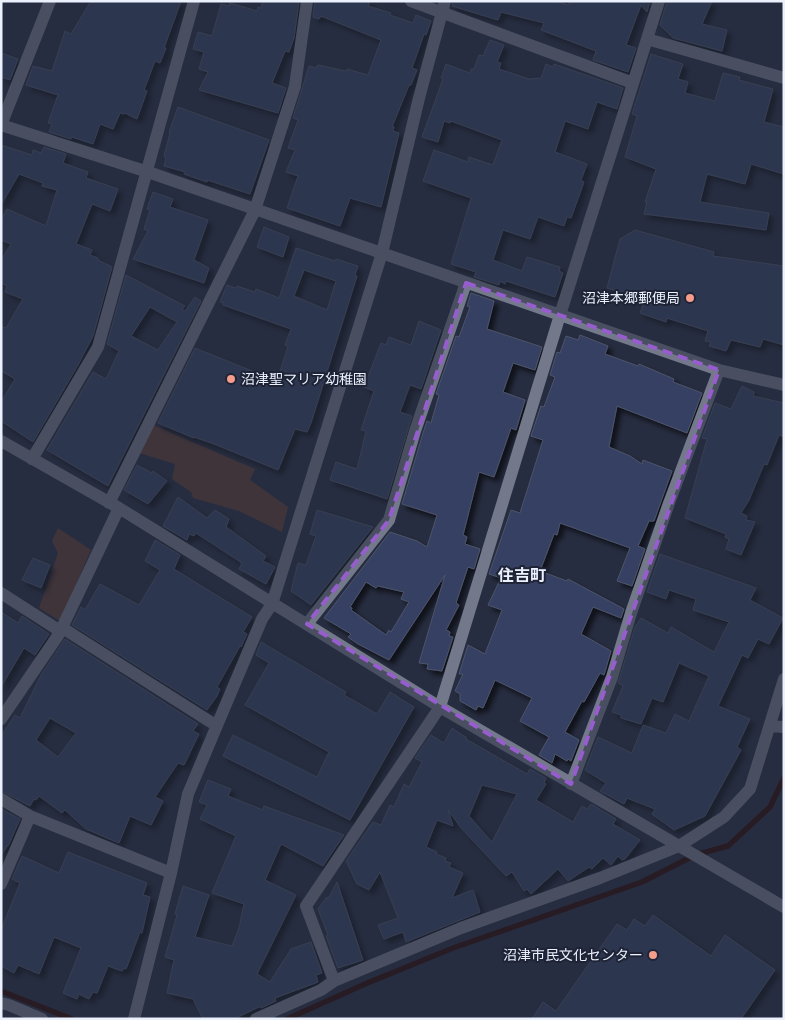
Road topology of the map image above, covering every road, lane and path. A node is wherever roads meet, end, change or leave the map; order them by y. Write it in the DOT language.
graph roads {
  1 [pos="50,1"];
  2 [pos="194,1"];
  3 [pos="307,1"];
  4 [pos="411,1"];
  5 [pos="659,1"];
  6 [pos="444,7"];
  7 [pos="647,39"];
  8 [pos="784,78"];
  9 [pos="633,83"];
  10 [pos="1,125"];
  11 [pos="148,172"];
  12 [pos="255,210"];
  13 [pos="382,253"];
  14 [pos="466,283"];
  15 [pos="560,315"];
  16 [pos="719,370"];
  17 [pos="784,386"];
  18 [pos="1,441"];
  19 [pos="32,459"];
  20 [pos="114,505"];
  21 [pos="1,593"];
  22 [pos="272,604"];
  23 [pos="307,624"];
  24 [pos="61,629"];
  25 [pos="784,679"];
  26 [pos="440,707"];
  27 [pos="1,719"];
  28 [pos="217,726"];
  29 [pos="770,726"];
  30 [pos="784,726"];
  31 [pos="571,784"];
  32 [pos="1,799"];
  33 [pos="30,816"];
  34 [pos="679,846"];
  35 [pos="171,873"];
  36 [pos="1,884"];
  37 [pos="784,907"];
  38 [pos="334,981"];
  39 [pos="1,1003"];
  40 [pos="42,1019"];
  41 [pos="134,1019"];
  42 [pos="256,1019"];
  1 -- 10 [label="street"];
  2 -- 11 [label="street"];
  3 -- 12 [label="street"];
  4 -- 6 [label="street"];
  5 -- 7 [label="street"];
  6 -- 9 [label="street"];
  6 -- 13 [label="street"];
  7 -- 8 [label="street"];
  7 -- 9 [label="street"];
  9 -- 15 [label="street"];
  10 -- 11 [label="street"];
  11 -- 12 [label="street"];
  11 -- 19 [label="street"];
  12 -- 13 [label="street"];
  12 -- 20 [label="street"];
  13 -- 14 [label="street"];
  13 -- 22 [label="street"];
  14 -- 15 [label="street"];
  14 -- 23 [label="street"];
  15 -- 16 [label="street"];
  15 -- 26 [label="street"];
  16 -- 17 [label="street"];
  16 -- 31 [label="street"];
  18 -- 19 [label="street"];
  19 -- 20 [label="street"];
  20 -- 22 [label="street"];
  20 -- 24 [label="street"];
  21 -- 24 [label="street"];
  22 -- 23 [label="street"];
  22 -- 28 [label="street"];
  23 -- 26 [label="street"];
  24 -- 27 [label="street"];
  24 -- 28 [label="street"];
  25 -- 29 [label="street"];
  26 -- 31 [label="street"];
  26 -- 38 [label="street"];
  28 -- 35 [label="street"];
  29 -- 30 [label="street"];
  29 -- 34 [label="street"];
  31 -- 34 [label="street"];
  32 -- 33 [label="street"];
  33 -- 35 [label="street"];
  33 -- 36 [label="street"];
  34 -- 37 [label="street"];
  34 -- 38 [label="street"];
  35 -- 41 [label="street"];
  38 -- 42 [label="street"];
  39 -- 40 [label="street"];
}
